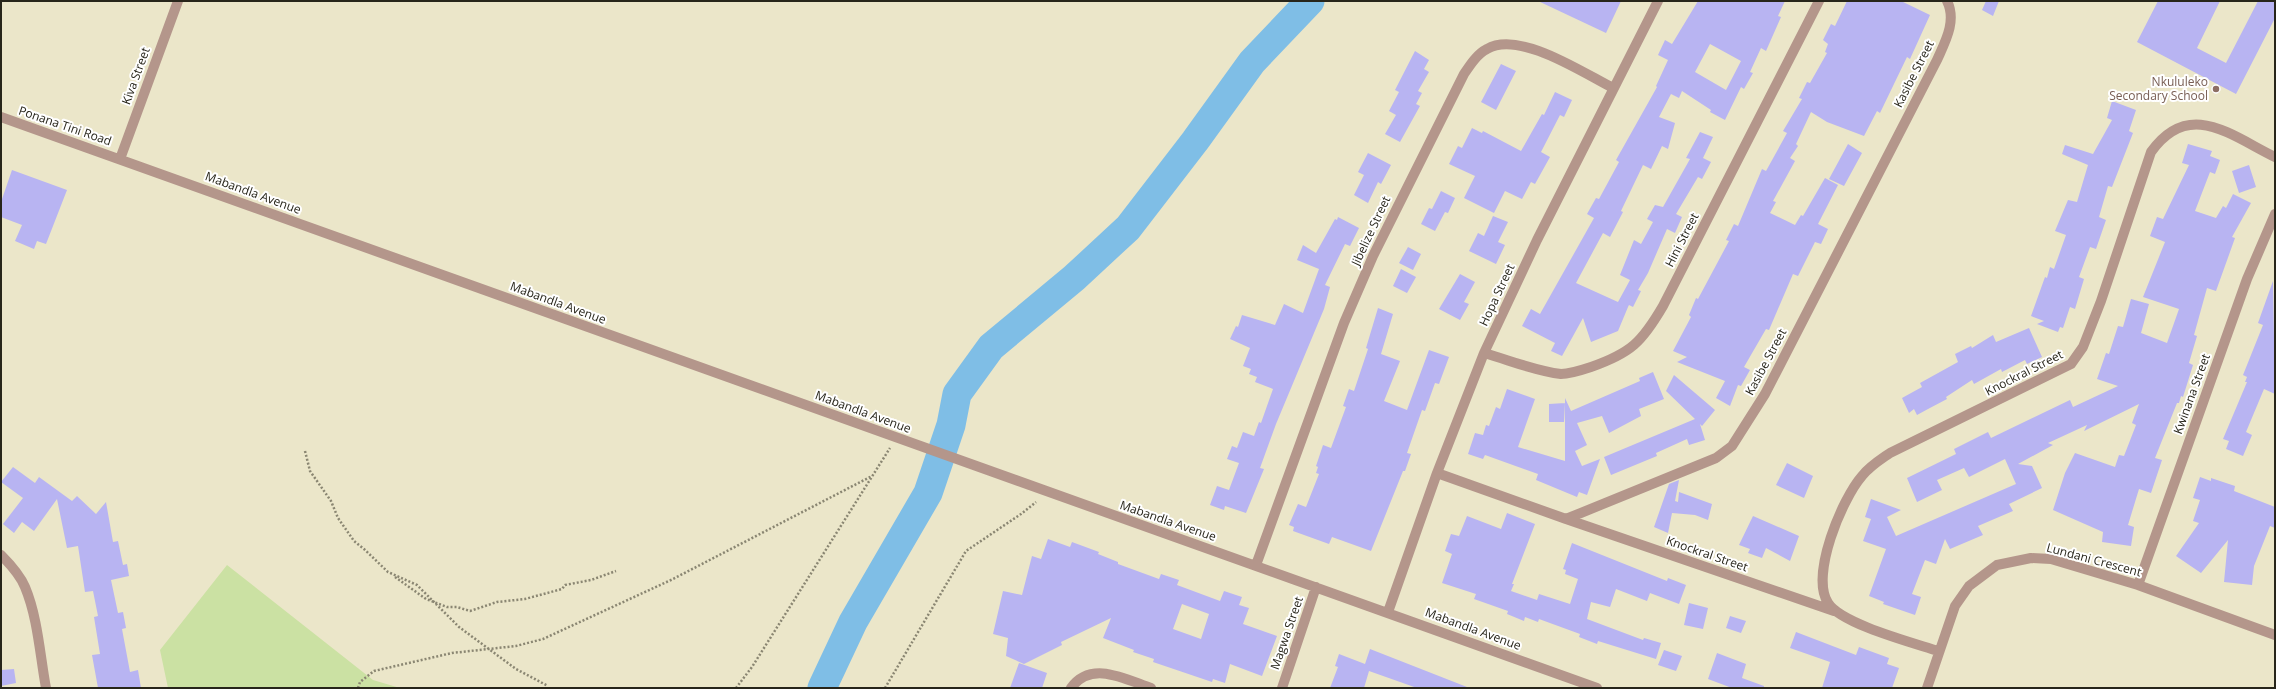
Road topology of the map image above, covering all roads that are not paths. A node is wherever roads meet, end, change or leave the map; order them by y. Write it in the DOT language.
graph roads {
  1 [pos="178,1"];
  2 [pos="1658,1"];
  3 [pos="1819,1"];
  4 [pos="1947,1"];
  5 [pos="1613,88"];
  6 [pos="1,117"];
  7 [pos="2275,157"];
  8 [pos="120,159"];
  9 [pos="2275,214"];
  10 [pos="1484,353"];
  11 [pos="1437,474"];
  12 [pos="1566,519"];
  13 [pos="1,555"];
  14 [pos="1256,566"];
  15 [pos="2138,585"];
  16 [pos="1316,587"];
  17 [pos="1388,612"];
  18 [pos="1840,612"];
  19 [pos="2274,634"];
  20 [pos="1938,651"];
  21 [pos="46,688"];
  22 [pos="1071,688"];
  23 [pos="1151,688"];
  24 [pos="1282,688"];
  25 [pos="1597,688"];
  26 [pos="1927,688"];
  1 -- 8 [label="street, Kiva Street"];
  2 -- 5 [label="street, Hopa Street"];
  3 -- 10 [label="street, Hini Street"];
  4 -- 12 [label="street, Kasibe Street"];
  5 -- 10 [label="street, Hopa Street"];
  5 -- 14 [label="street, Jibelize Street"];
  6 -- 8 [label="street, Ponana Tini Road"];
  7 -- 18 [label="street, Knockral Street"];
  8 -- 14 [label="street, Mabandla Avenue"];
  9 -- 15 [label="street, Kwinana Street"];
  10 -- 11 [label="street, Hopa Street"];
  11 -- 12 [label="street"];
  11 -- 17 [label="street, Hopa Street"];
  12 -- 18 [label="street, Knockral Street"];
  13 -- 21 [label="street"];
  14 -- 16 [label="street, Mabandla Avenue"];
  15 -- 19 [label="street, Lundani Crescent"];
  15 -- 20 [label="street, Lundani Crescent"];
  16 -- 17 [label="street, Mabandla Avenue"];
  16 -- 24 [label="street, Magwa Street"];
  17 -- 25 [label="street, Mabandla Avenue"];
  18 -- 20 [label="street, Knockral Street"];
  20 -- 26 [label="street, Lundani Crescent"];
  22 -- 23 [label="street"];
}
